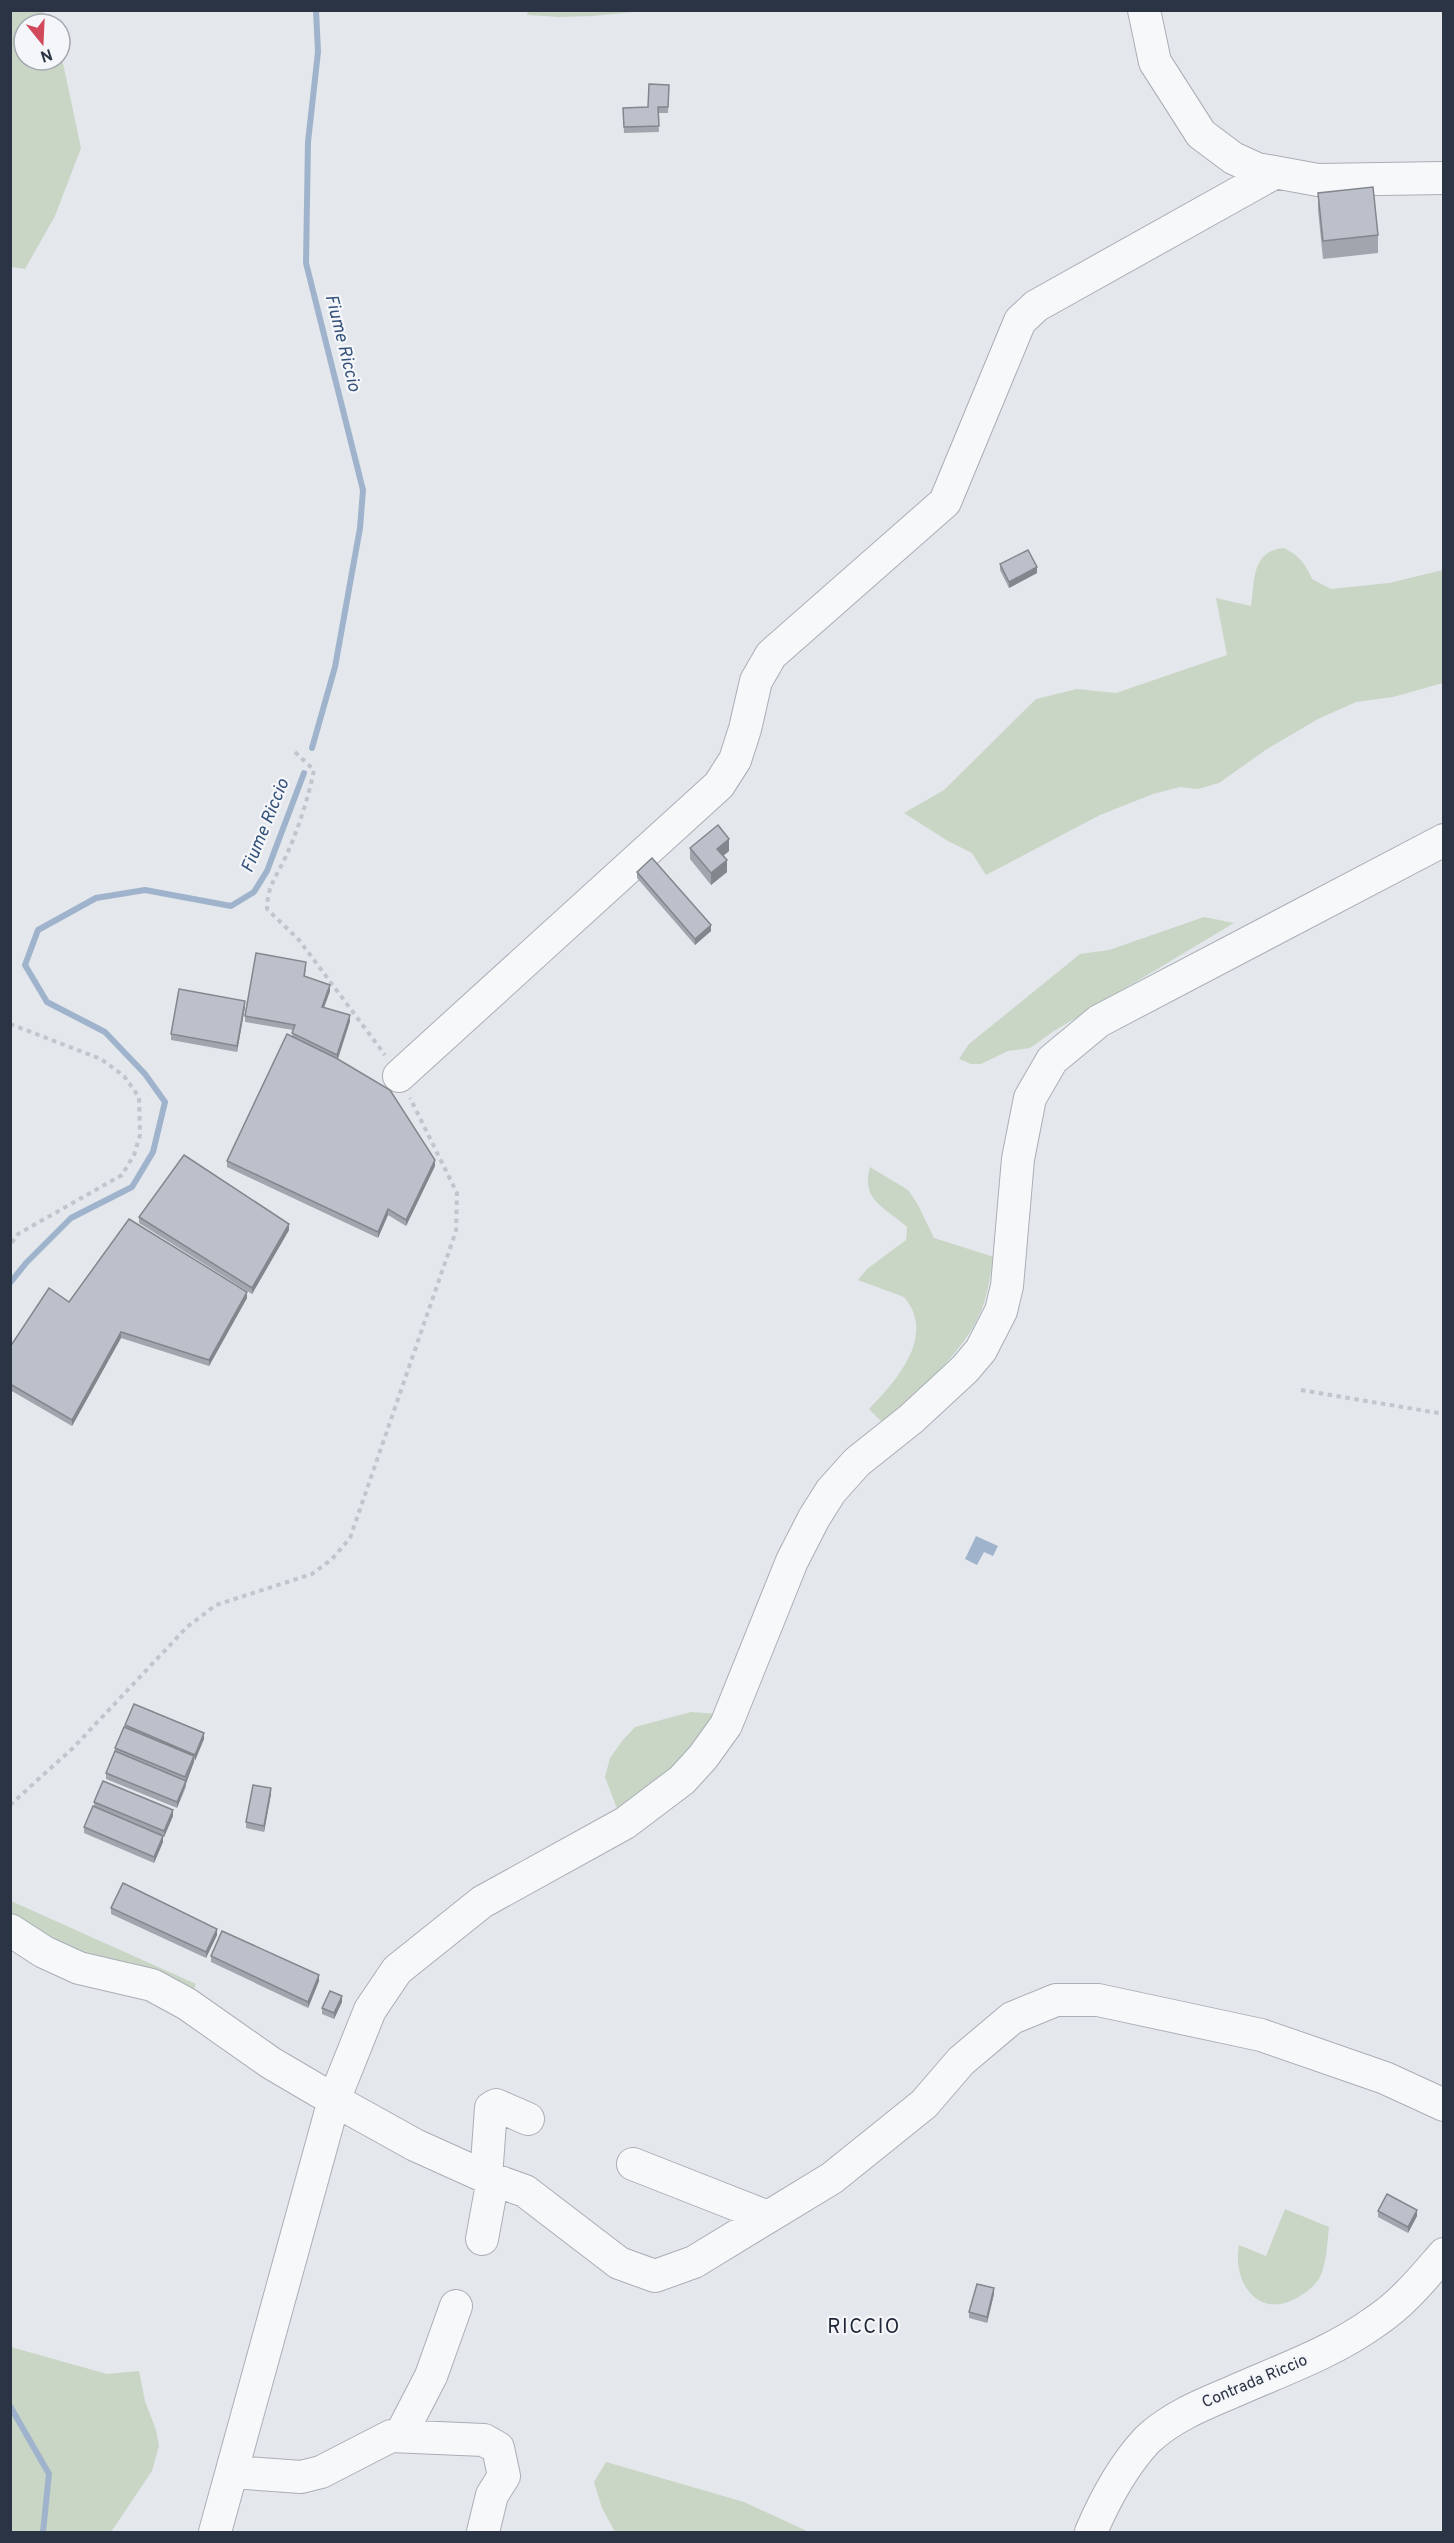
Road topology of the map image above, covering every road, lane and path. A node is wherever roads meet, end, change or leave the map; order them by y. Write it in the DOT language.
graph roads {
  1 [pos="1144,10"];
  2 [pos="1274,173"];
  3 [pos="1443,178"];
  4 [pos="295,752"];
  5 [pos="1443,840"];
  6 [pos="10,1024"];
  7 [pos="399,1076"];
  8 [pos="10,1245"];
  9 [pos="1301,1390"];
  10 [pos="1443,1414"];
  11 [pos="10,1805"];
  12 [pos="10,1930"];
  13 [pos="334,2100"];
  14 [pos="1443,2104"];
  15 [pos="528,2119"];
  16 [pos="633,2164"];
  17 [pos="489,2178"];
  18 [pos="768,2217"];
  19 [pos="482,2240"];
  20 [pos="1443,2254"];
  21 [pos="456,2306"];
  22 [pos="400,2436"];
  23 [pos="232,2472"];
  24 [pos="215,2532"];
  25 [pos="483,2532"];
  26 [pos="1091,2532"];
  1 -- 2 [label="street"];
  2 -- 3 [label="street"];
  2 -- 7 [label="street"];
  4 -- 7 [label="path"];
  5 -- 13 [label="street"];
  6 -- 8 [label="path"];
  7 -- 11 [label="path"];
  9 -- 10 [label="path"];
  12 -- 13 [label="street"];
  13 -- 17 [label="street"];
  13 -- 23 [label="street"];
  14 -- 18 [label="street"];
  15 -- 17 [label="street"];
  16 -- 18 [label="street"];
  17 -- 18 [label="street"];
  17 -- 19 [label="street"];
  20 -- 26 [label="street, Contrada Riccio"];
  21 -- 22 [label="street"];
  22 -- 23 [label="street"];
  22 -- 25 [label="street"];
  23 -- 24 [label="street"];
}
